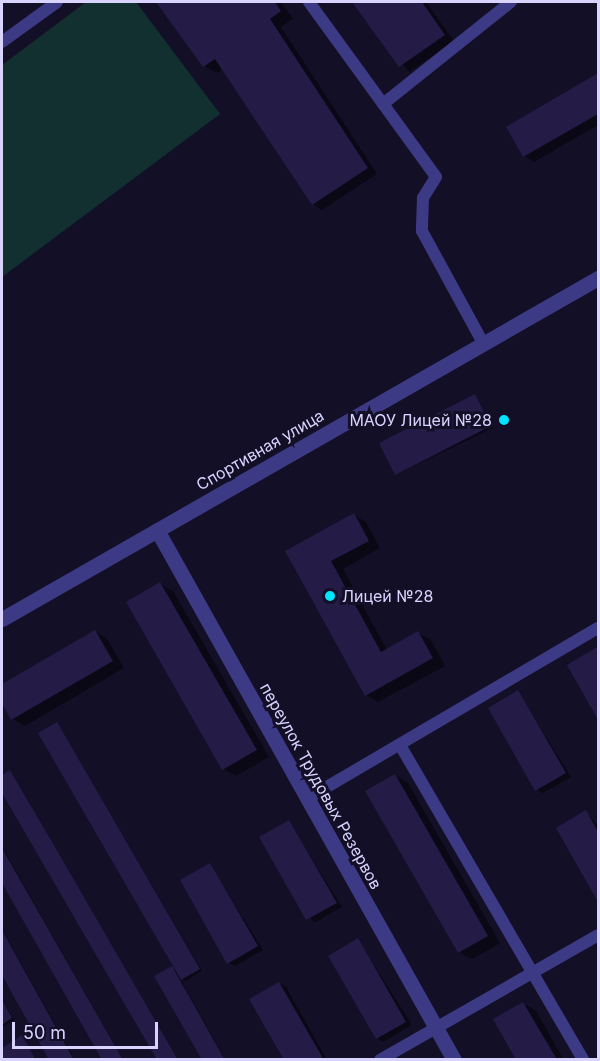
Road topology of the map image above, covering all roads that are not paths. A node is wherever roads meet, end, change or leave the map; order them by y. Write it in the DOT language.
graph roads {
  1 [pos="57,2"];
  2 [pos="309,2"];
  3 [pos="511,2"];
  4 [pos="2,42"];
  5 [pos="383,104"];
  6 [pos="598,278"];
  7 [pos="483,343"];
  8 [pos="157,530"];
  9 [pos="2,619"];
  10 [pos="598,628"];
  11 [pos="400,746"];
  12 [pos="308,798"];
  13 [pos="598,934"];
  14 [pos="532,972"];
  15 [pos="436,1028"];
  16 [pos="380,1059"];
  17 [pos="454,1059"];
  18 [pos="583,1059"];
  1 -- 4 [label="lane"];
  2 -- 5 [label="lane"];
  3 -- 5 [label="lane"];
  5 -- 7 [label="lane"];
  6 -- 7 [label="street, Спортивная улица"];
  7 -- 8 [label="street, Спортивная улица"];
  8 -- 9 [label="street, Спортивная улица"];
  8 -- 12 [label="street, переулок Трудовых Резервов"];
  10 -- 11 [label="lane"];
  11 -- 12 [label="lane"];
  11 -- 14 [label="lane"];
  12 -- 15 [label="street, переулок Трудовых Резервов"];
  13 -- 14 [label="lane"];
  14 -- 15 [label="lane"];
  14 -- 18 [label="lane"];
  15 -- 16 [label="lane"];
  15 -- 17 [label="street, переулок Трудовых Резервов"];
}
